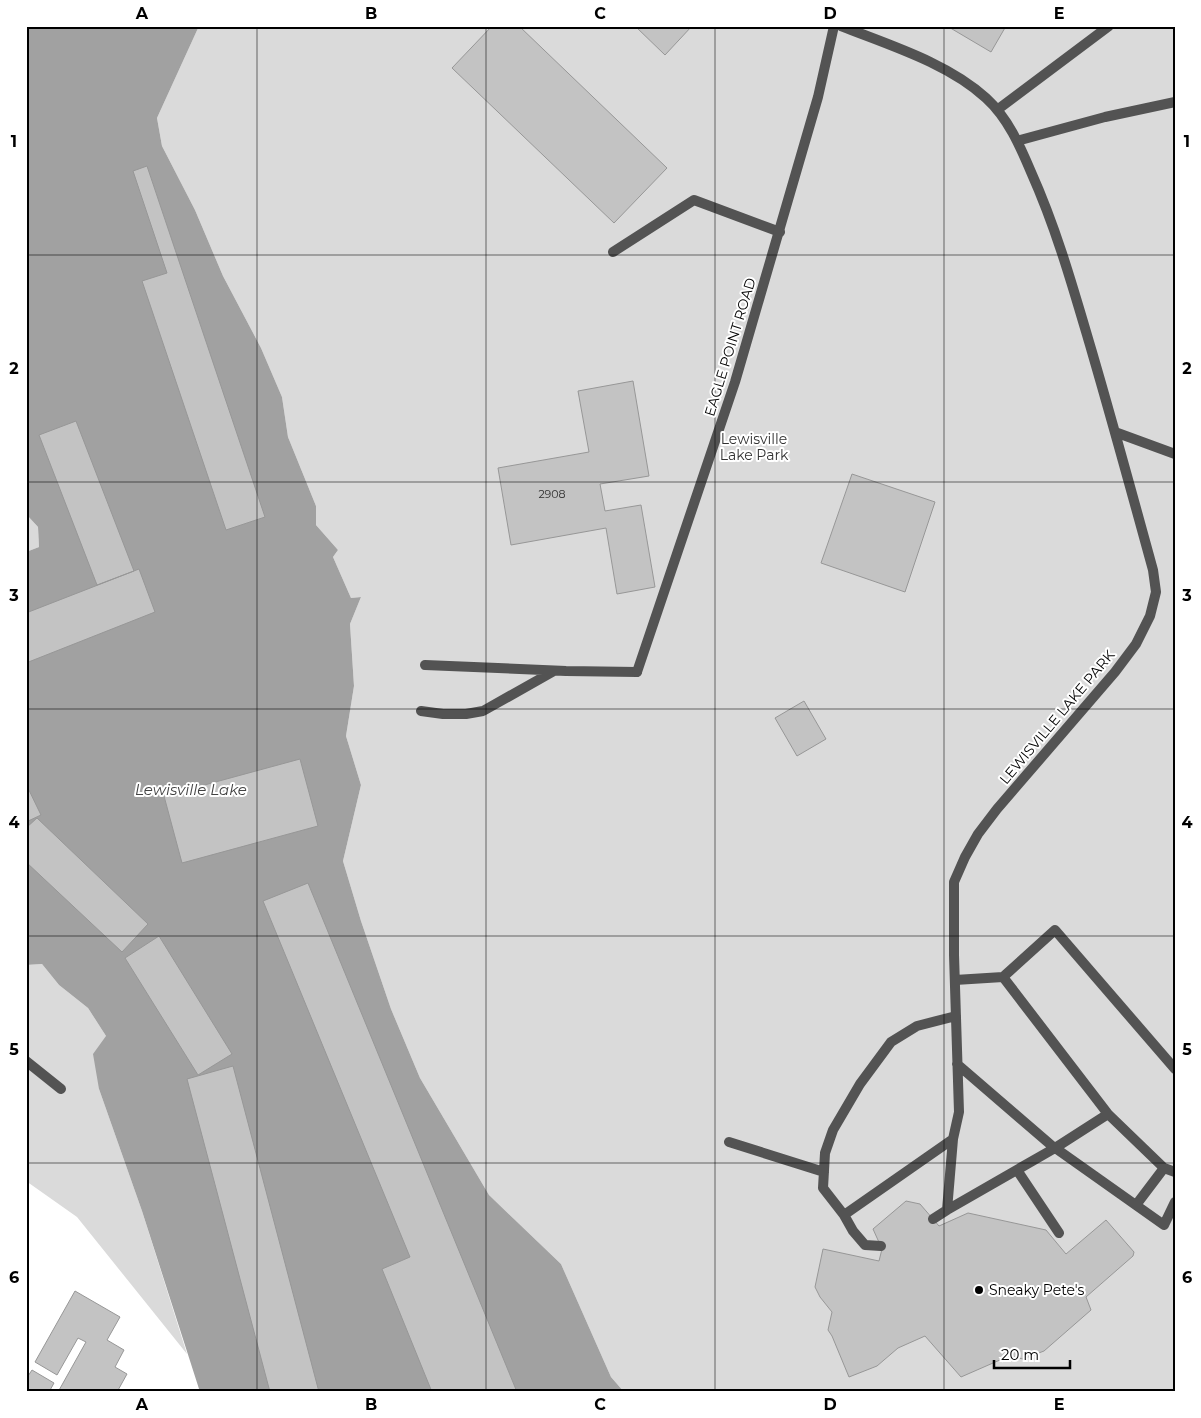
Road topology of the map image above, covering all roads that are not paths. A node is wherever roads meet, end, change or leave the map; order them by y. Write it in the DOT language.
graph roads {
  1 [pos="834,26"];
  2 [pos="841,26"];
  3 [pos="1109,26"];
  4 [pos="1175,102"];
  5 [pos="997,110"];
  6 [pos="1018,140"];
  7 [pos="780,232"];
  8 [pos="613,252"];
  9 [pos="1115,432"];
  10 [pos="1175,454"];
  11 [pos="425,665"];
  12 [pos="555,671"];
  13 [pos="421,711"];
  14 [pos="1003,977"];
  15 [pos="954,980"];
  16 [pos="956,1016"];
  17 [pos="26,1061"];
  18 [pos="957,1064"];
  19 [pos="1175,1069"];
  20 [pos="61,1089"];
  21 [pos="1108,1114"];
  22 [pos="954,1140"];
  23 [pos="729,1142"];
  24 [pos="1054,1148"];
  25 [pos="1164,1168"];
  26 [pos="1017,1170"];
  27 [pos="824,1172"];
  28 [pos="1175,1172"];
  29 [pos="1175,1202"];
  30 [pos="1136,1205"];
  31 [pos="947,1210"];
  32 [pos="844,1214"];
  33 [pos="933,1219"];
  34 [pos="1059,1233"];
  35 [pos="881,1246"];
  1 -- 7 [label="street, EAGLE POINT ROAD"];
  2 -- 5 [label="street, LEWISVILLE LAKE PARK"];
  3 -- 5 [label="street"];
  4 -- 6 [label="street"];
  5 -- 6 [label="street, LEWISVILLE LAKE PARK"];
  6 -- 9 [label="street, LEWISVILLE LAKE PARK"];
  7 -- 8 [label="street"];
  7 -- 12 [label="street, EAGLE POINT ROAD"];
  9 -- 10 [label="street"];
  9 -- 15 [label="street, LEWISVILLE LAKE PARK"];
  11 -- 12 [label="street"];
  12 -- 13 [label="street"];
  14 -- 15 [label="street"];
  14 -- 19 [label="street"];
  14 -- 21 [label="street"];
  15 -- 16 [label="street, LEWISVILLE LAKE PARK"];
  16 -- 18 [label="street, LEWISVILLE LAKE PARK"];
  16 -- 27 [label="street"];
  17 -- 20 [label="street"];
  18 -- 22 [label="street, LEWISVILLE LAKE PARK"];
  18 -- 24 [label="street"];
  21 -- 24 [label="street"];
  21 -- 25 [label="street"];
  22 -- 31 [label="street, LEWISVILLE LAKE PARK"];
  22 -- 32 [label="street"];
  23 -- 27 [label="street"];
  24 -- 26 [label="street"];
  24 -- 30 [label="street"];
  25 -- 28 [label="street"];
  25 -- 30 [label="street"];
  26 -- 31 [label="street"];
  26 -- 34 [label="street"];
  27 -- 32 [label="street"];
  29 -- 30 [label="street"];
  31 -- 33 [label="street"];
  32 -- 35 [label="street"];
}
